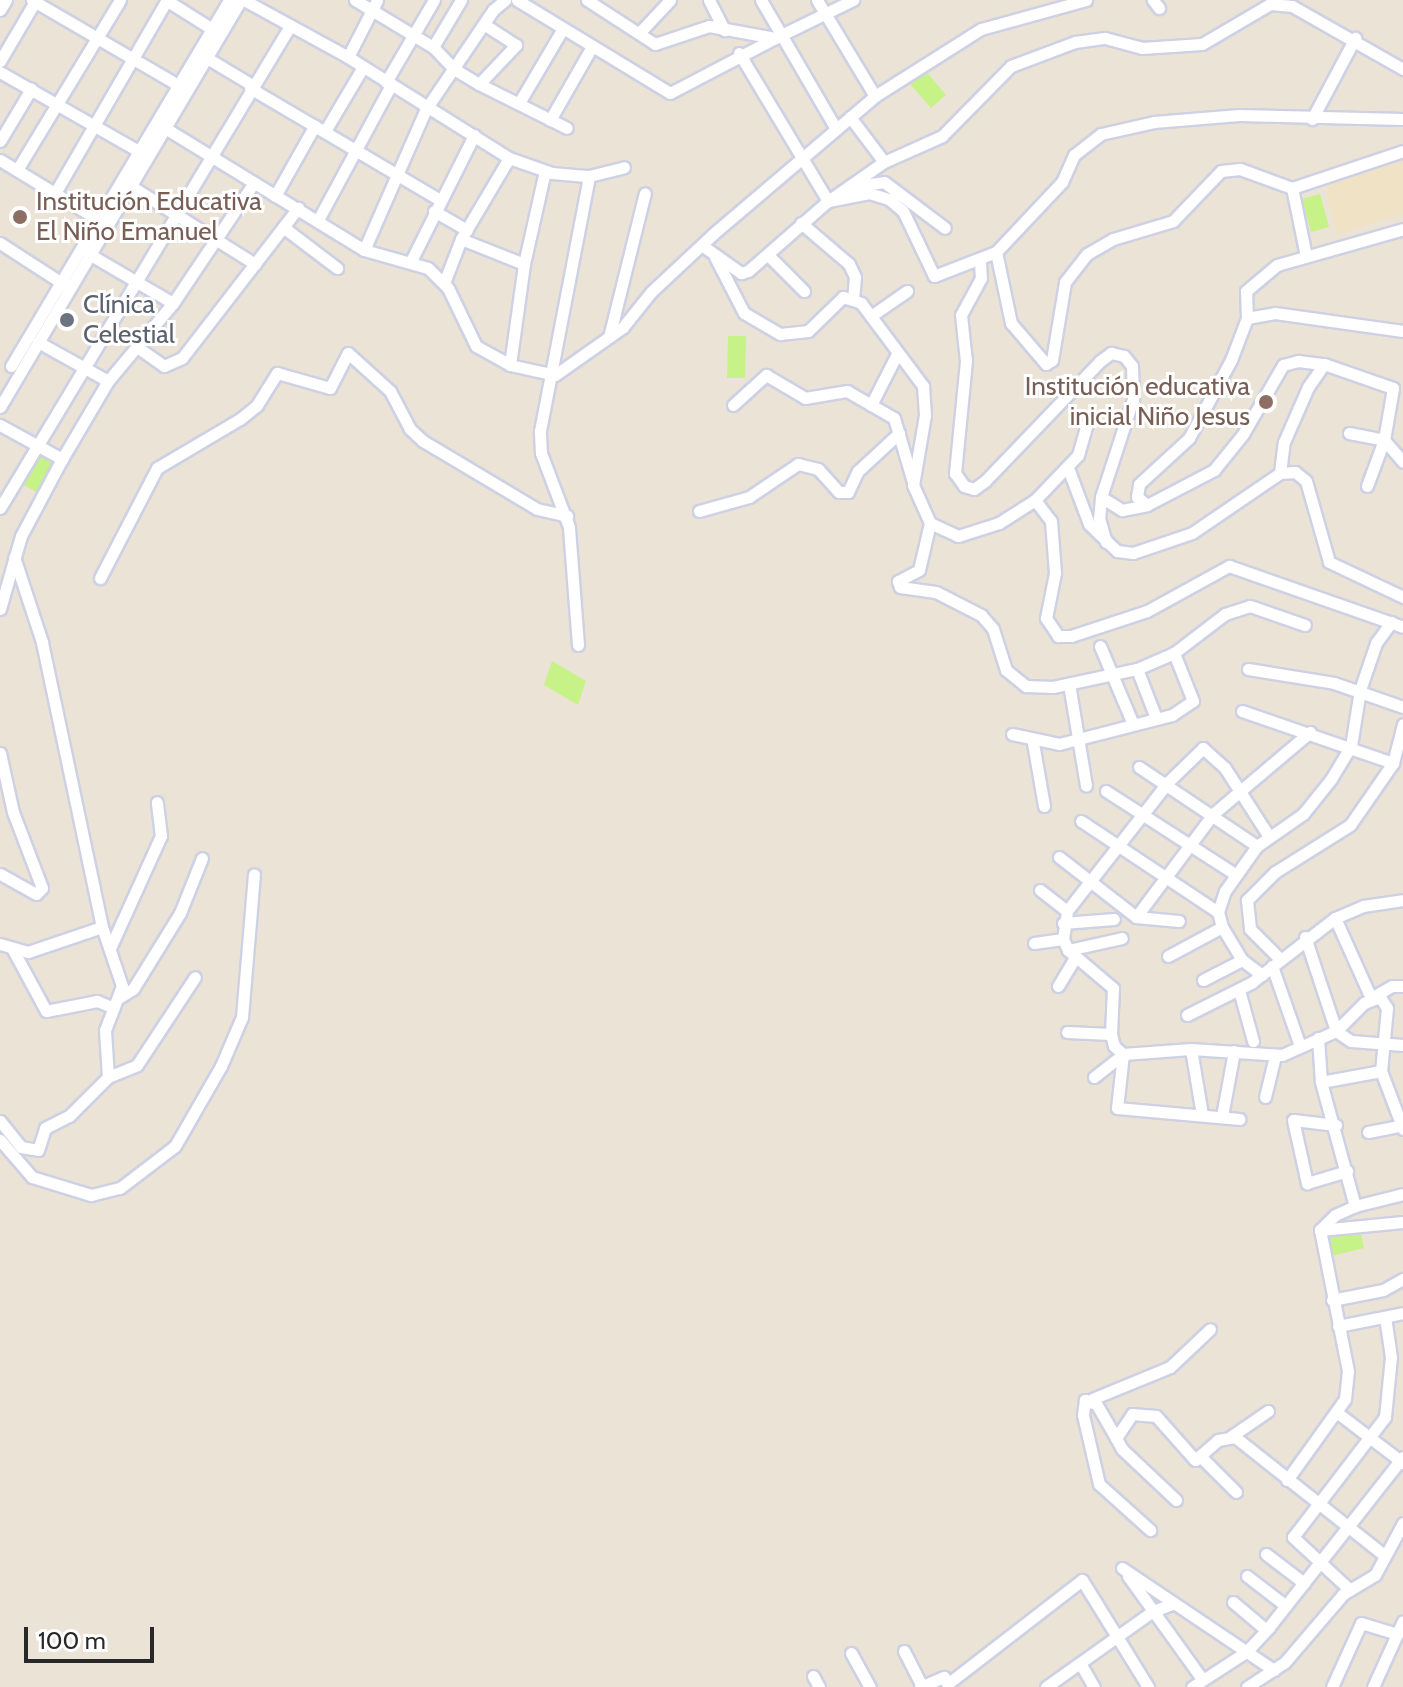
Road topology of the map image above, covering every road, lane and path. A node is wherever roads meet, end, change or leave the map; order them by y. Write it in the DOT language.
graph roads {
  1 [pos="6,0"];
  2 [pos="120,0"];
  3 [pos="167,0"];
  4 [pos="229,0"];
  5 [pos="242,0"];
  6 [pos="355,0"];
  7 [pos="434,0"];
  8 [pos="461,0"];
  9 [pos="505,0"];
  10 [pos="517,0"];
  11 [pos="587,0"];
  12 [pos="709,0"];
  13 [pos="761,0"];
  14 [pos="817,0"];
  15 [pos="853,0"];
  16 [pos="1086,0"];
  17 [pos="35,1"];
  18 [pos="664,2"];
  19 [pos="1269,2"];
  20 [pos="375,5"];
  21 [pos="0,10"];
  22 [pos="825,14"];
  23 [pos="484,24"];
  24 [pos="290,26"];
  25 [pos="212,29"];
  26 [pos="562,30"];
  27 [pos="724,30"];
  28 [pos="640,32"];
  29 [pos="415,34"];
  30 [pos="779,36"];
  31 [pos="96,37"];
  32 [pos="1355,38"];
  33 [pos="433,47"];
  34 [pos="591,48"];
  35 [pos="739,53"];
  36 [pos="348,57"];
  37 [pos="207,58"];
  38 [pos="136,60"];
  39 [pos="0,61"];
  40 [pos="363,67"];
  41 [pos="454,69"];
  42 [pos="1403,69"];
  43 [pos="0,72"];
  44 [pos="389,84"];
  45 [pos="479,84"];
  46 [pos="251,86"];
  47 [pos="182,88"];
  48 [pos="31,89"];
  49 [pos="875,96"];
  50 [pos="519,103"];
  51 [pos="57,104"];
  52 [pos="426,109"];
  53 [pos="850,117"];
  54 [pos="1312,119"];
  55 [pos="1403,119"];
  56 [pos="550,120"];
  57 [pos="97,127"];
  58 [pos="165,128"];
  59 [pos="320,128"];
  60 [pos="567,128"];
  61 [pos="836,129"];
  62 [pos="474,135"];
  63 [pos="0,141"];
  64 [pos="356,148"];
  65 [pos="1403,151"];
  66 [pos="144,154"];
  67 [pos="209,157"];
  68 [pos="801,157"];
  69 [pos="509,158"];
  70 [pos="0,160"];
  71 [pos="884,162"];
  72 [pos="624,167"];
  73 [pos="17,170"];
  74 [pos="396,171"];
  75 [pos="545,171"];
  76 [pos="589,176"];
  77 [pos="253,184"];
  78 [pos="129,185"];
  79 [pos="851,187"];
  80 [pos="1292,188"];
  81 [pos="55,193"];
  82 [pos="645,193"];
  83 [pos="275,196"];
  84 [pos="440,200"];
  85 [pos="828,201"];
  86 [pos="298,208"];
  87 [pos="434,211"];
  88 [pos="175,214"];
  89 [pos="318,220"];
  90 [pos="102,222"];
  91 [pos="801,223"];
  92 [pos="283,227"];
  93 [pos="945,228"];
  94 [pos="1403,229"];
  95 [pos="464,234"];
  96 [pos="215,239"];
  97 [pos="0,243"];
  98 [pos="703,246"];
  99 [pos="364,250"];
  100 [pos="996,252"];
  101 [pos="89,254"];
  102 [pos="768,255"];
  103 [pos="1306,256"];
  104 [pos="715,257"];
  105 [pos="411,261"];
  106 [pos="980,261"];
  107 [pos="255,264"];
  108 [pos="524,264"];
  109 [pos="337,268"];
  110 [pos="137,283"];
  111 [pos="444,283"];
  112 [pos="65,285"];
  113 [pos="804,291"];
  114 [pos="907,291"];
  115 [pos="853,298"];
  116 [pos="173,303"];
  117 [pos="871,316"];
  118 [pos="1247,318"];
  119 [pos="1403,331"];
  120 [pos="609,337"];
  121 [pos="38,342"];
  122 [pos="137,347"];
  123 [pos="896,356"];
  124 [pos="5,363"];
  125 [pos="1324,364"];
  126 [pos="510,365"];
  127 [pos="83,367"];
  128 [pos="22,372"];
  129 [pos="555,375"];
  130 [pos="108,381"];
  131 [pos="733,405"];
  132 [pos="871,405"];
  133 [pos="0,407"];
  134 [pos="1088,421"];
  135 [pos="0,425"];
  136 [pos="899,433"];
  137 [pos="1349,433"];
  138 [pos="1384,440"];
  139 [pos="39,446"];
  140 [pos="62,459"];
  141 [pos="1403,462"];
  142 [pos="1068,468"];
  143 [pos="1280,473"];
  144 [pos="913,482"];
  145 [pos="1367,486"];
  146 [pos="1101,497"];
  147 [pos="1035,500"];
  148 [pos="1147,505"];
  149 [pos="0,508"];
  150 [pos="699,511"];
  151 [pos="567,516"];
  152 [pos="930,523"];
  153 [pos="1106,542"];
  154 [pos="14,557"];
  155 [pos="100,578"];
  156 [pos="1403,597"];
  157 [pos="1,602"];
  158 [pos="1397,624"];
  159 [pos="1305,625"];
  160 [pos="578,645"];
  161 [pos="1100,646"];
  162 [pos="1174,653"];
  163 [pos="1137,669"];
  164 [pos="1248,669"];
  165 [pos="1112,674"];
  166 [pos="1069,684"];
  167 [pos="1360,690"];
  168 [pos="1403,707"];
  169 [pos="1242,711"];
  170 [pos="1156,718"];
  171 [pos="1133,724"];
  172 [pos="1403,724"];
  173 [pos="1310,732"];
  174 [pos="1012,734"];
  175 [pos="1075,741"];
  176 [pos="1033,743"];
  177 [pos="1351,746"];
  178 [pos="0,753"];
  179 [pos="1393,763"];
  180 [pos="1139,767"];
  181 [pos="1168,782"];
  182 [pos="1086,786"];
  183 [pos="1239,788"];
  184 [pos="1106,791"];
  185 [pos="157,802"];
  186 [pos="1044,806"];
  187 [pos="1213,814"];
  188 [pos="1143,815"];
  189 [pos="1081,821"];
  190 [pos="1268,835"];
  191 [pos="1191,846"];
  192 [pos="1257,846"];
  193 [pos="1118,850"];
  194 [pos="1059,857"];
  195 [pos="202,858"];
  196 [pos="0,874"];
  197 [pos="1235,874"];
  198 [pos="254,875"];
  199 [pos="1165,880"];
  200 [pos="1092,883"];
  201 [pos="1040,890"];
  202 [pos="1403,900"];
  203 [pos="1067,911"];
  204 [pos="1218,912"];
  205 [pos="1136,917"];
  206 [pos="1335,918"];
  207 [pos="1114,919"];
  208 [pos="1179,921"];
  209 [pos="1063,923"];
  210 [pos="102,927"];
  211 [pos="1222,927"];
  212 [pos="1305,937"];
  213 [pos="1122,938"];
  214 [pos="1034,943"];
  215 [pos="0,944"];
  216 [pos="111,946"];
  217 [pos="1068,949"];
  218 [pos="13,950"];
  219 [pos="1168,956"];
  220 [pos="1242,960"];
  221 [pos="1276,962"];
  222 [pos="1262,975"];
  223 [pos="195,977"];
  224 [pos="1203,980"];
  225 [pos="1058,986"];
  226 [pos="1403,986"];
  227 [pos="1239,990"];
  228 [pos="120,997"];
  229 [pos="1371,998"];
  230 [pos="114,1008"];
  231 [pos="1187,1015"];
  232 [pos="1336,1031"];
  233 [pos="1067,1032"];
  234 [pos="1111,1034"];
  235 [pos="1318,1038"];
  236 [pos="1253,1041"];
  237 [pos="1383,1044"];
  238 [pos="1403,1045"];
  239 [pos="1300,1046"];
  240 [pos="1191,1049"];
  241 [pos="1234,1051"];
  242 [pos="1123,1054"];
  243 [pos="1275,1056"];
  244 [pos="1381,1071"];
  245 [pos="108,1077"];
  246 [pos="1094,1077"];
  247 [pos="1321,1082"];
  248 [pos="1265,1097"];
  249 [pos="1202,1115"];
  250 [pos="1222,1116"];
  251 [pos="1240,1119"];
  252 [pos="0,1121"];
  253 [pos="1336,1125"];
  254 [pos="1402,1126"];
  255 [pos="1368,1132"];
  256 [pos="0,1140"];
  257 [pos="1347,1171"];
  258 [pos="1403,1194"];
  259 [pos="1355,1206"];
  260 [pos="1403,1222"];
  261 [pos="1320,1230"];
  262 [pos="1403,1279"];
  263 [pos="1332,1300"];
  264 [pos="1403,1313"];
  265 [pos="1385,1317"];
  266 [pos="1338,1326"];
  267 [pos="1210,1329"];
  268 [pos="1092,1399"];
  269 [pos="1268,1411"];
  270 [pos="1339,1414"];
  271 [pos="1230,1437"];
  272 [pos="1116,1438"];
  273 [pos="1372,1439"];
  274 [pos="1202,1458"];
  275 [pos="1402,1460"];
  276 [pos="1287,1480"];
  277 [pos="1236,1492"];
  278 [pos="1176,1500"];
  279 [pos="1316,1504"];
  280 [pos="1403,1523"];
  281 [pos="1348,1529"];
  282 [pos="1150,1530"];
  283 [pos="1266,1554"];
  284 [pos="1385,1556"];
  285 [pos="1322,1562"];
  286 [pos="1247,1576"];
  287 [pos="1304,1583"];
  288 [pos="1350,1590"];
  289 [pos="1233,1602"];
  290 [pos="1172,1604"];
  291 [pos="1286,1606"];
  292 [pos="1153,1611"];
  293 [pos="1403,1621"];
  294 [pos="1266,1630"];
  295 [pos="1117,1638"];
  296 [pos="1397,1643"];
  297 [pos="1248,1650"];
  298 [pos="904,1651"];
  299 [pos="851,1653"];
  300 [pos="1080,1663"];
  301 [pos="1274,1670"];
  302 [pos="1197,1683"];
  303 [pos="949,1684"];
  304 [pos="921,1686"];
  305 [pos="870,1687"];
  306 [pos="1046,1687"];
  307 [pos="1094,1687"];
  308 [pos="1148,1687"];
  309 [pos="1247,1687"];
  310 [pos="1332,1687"];
  311 [pos="1373,1687"];
  1 -- 21 [label="street"];
  2 -- 31 [label="street"];
  3 -- 25 [label="street"];
  3 -- 38 [label="street"];
  4 -- 25 [label="street"];
  5 -- 24 [label="street"];
  5 -- 37 [label="street"];
  6 -- 20 [label="street"];
  7 -- 29 [label="street"];
  8 -- 33 [label="street"];
  9 -- 23 [label="street"];
  10 -- 26 [label="street"];
  11 -- 28 [label="street"];
  12 -- 27 [label="street"];
  13 -- 30 [label="street"];
  14 -- 22 [label="street"];
  15 -- 22 [label="street"];
  16 -- 49 [label="street"];
  17 -- 31 [label="street"];
  17 -- 39 [label="street"];
  18 -- 28 [label="street"];
  19 -- 32 [label="street"];
  19 -- 71 [label="street"];
  20 -- 29 [label="street"];
  20 -- 36 [label="street"];
  22 -- 30 [label="street"];
  22 -- 49 [label="street"];
  23 -- 41 [label="street"];
  23 -- 45 [label="street"];
  24 -- 36 [label="street"];
  24 -- 46 [label="street"];
  25 -- 47 [label="street"];
  26 -- 34 [label="street"];
  26 -- 50 [label="street"];
  27 -- 28 [label="street"];
  27 -- 30 [label="street"];
  29 -- 33 [label="street"];
  29 -- 44 [label="street"];
  30 -- 35 [label="street"];
  30 -- 61 [label="street"];
  31 -- 38 [label="street"];
  31 -- 51 [label="street"];
  32 -- 42 [label="street"];
  32 -- 54 [label="street"];
  33 -- 41 [label="street"];
  34 -- 35 [label="street"];
  34 -- 56 [label="street"];
  35 -- 68 [label="street"];
  36 -- 40 [label="street"];
  37 -- 46 [label="street"];
  37 -- 47 [label="street"];
  38 -- 47 [label="street"];
  38 -- 57 [label="street"];
  40 -- 44 [label="street"];
  40 -- 59 [label="street"];
  41 -- 45 [label="street"];
  41 -- 52 [label="street"];
  43 -- 48 [label="street"];
  44 -- 52 [label="street"];
  44 -- 64 [label="street"];
  45 -- 50 [label="street"];
  46 -- 59 [label="street"];
  46 -- 67 [label="street"];
  47 -- 58 [label="street"];
  47 -- 66 [label="street"];
  48 -- 51 [label="street"];
  48 -- 63 [label="street"];
  49 -- 53 [label="street"];
  50 -- 56 [label="street"];
  51 -- 57 [label="street"];
  51 -- 73 [label="street"];
  52 -- 62 [label="street"];
  52 -- 74 [label="street"];
  53 -- 61 [label="street"];
  53 -- 71 [label="street"];
  54 -- 55 [label="street"];
  54 -- 100 [label="street"];
  56 -- 60 [label="street"];
  57 -- 66 [label="street"];
  57 -- 81 [label="street"];
  58 -- 66 [label="street"];
  58 -- 67 [label="street"];
  59 -- 64 [label="street"];
  59 -- 83 [label="street"];
  61 -- 68 [label="street"];
  62 -- 69 [label="street"];
  62 -- 84 [label="street"];
  64 -- 74 [label="street"];
  64 -- 89 [label="street"];
  65 -- 80 [label="street"];
  66 -- 78 [label="street"];
  66 -- 90 [label="street"];
  67 -- 77 [label="street"];
  67 -- 88 [label="street"];
  68 -- 85 [label="street"];
  68 -- 98 [label="street"];
  69 -- 75 [label="street"];
  69 -- 95 [label="street"];
  70 -- 73 [label="street"];
  71 -- 79 [label="street"];
  72 -- 76 [label="street"];
  73 -- 81 [label="street"];
  74 -- 84 [label="street"];
  74 -- 99 [label="street"];
  75 -- 76 [label="street"];
  75 -- 108 [label="street"];
  76 -- 129 [label="street"];
  77 -- 83 [label="street"];
  77 -- 96 [label="street"];
  78 -- 88 [label="street"];
  78 -- 90 [label="street"];
  79 -- 85 [label="street"];
  79 -- 93 [label="street"];
  80 -- 100 [label="street"];
  80 -- 103 [label="street"];
  81 -- 90 [label="street"];
  82 -- 120 [label="street"];
  83 -- 86 [label="street"];
  84 -- 87 [label="street"];
  85 -- 91 [label="street"];
  85 -- 106 [label="street"];
  86 -- 89 [label="street"];
  86 -- 92 [label="street"];
  87 -- 95 [label="street"];
  87 -- 105 [label="street"];
  88 -- 96 [label="street"];
  88 -- 110 [label="street"];
  89 -- 99 [label="street"];
  90 -- 101 [label="street"];
  90 -- 112 [label="street"];
  91 -- 102 [label="street"];
  91 -- 115 [label="street"];
  92 -- 107 [label="street"];
  92 -- 109 [label="street"];
  94 -- 103 [label="street"];
  95 -- 108 [label="street"];
  95 -- 111 [label="street"];
  96 -- 107 [label="street"];
  96 -- 116 [label="street"];
  97 -- 112 [label="street"];
  98 -- 104 [label="street"];
  98 -- 120 [label="street"];
  99 -- 105 [label="street"];
  100 -- 106 [label="street"];
  101 -- 110 [label="street"];
  101 -- 112 [label="street"];
  102 -- 104 [label="street"];
  102 -- 113 [label="street"];
  103 -- 118 [label="street"];
  104 -- 115 [label="street"];
  105 -- 111 [label="street"];
  106 -- 146 [label="street"];
  107 -- 122 [label="street"];
  108 -- 126 [label="street"];
  110 -- 116 [label="street"];
  110 -- 127 [label="street"];
  111 -- 126 [label="street"];
  112 -- 121 [label="street"];
  112 -- 124 [label="street"];
  114 -- 117 [label="street"];
  115 -- 117 [label="street"];
  116 -- 122 [label="street"];
  117 -- 123 [label="street"];
  118 -- 119 [label="street"];
  118 -- 148 [label="street"];
  120 -- 129 [label="street"];
  121 -- 127 [label="street"];
  121 -- 128 [label="street"];
  122 -- 130 [label="street"];
  123 -- 132 [label="street"];
  123 -- 144 [label="street"];
  124 -- 128 [label="street"];
  125 -- 138 [label="street"];
  125 -- 143 [label="street"];
  125 -- 148 [label="street"];
  126 -- 129 [label="street"];
  127 -- 130 [label="street"];
  127 -- 139 [label="street"];
  128 -- 133 [label="street"];
  129 -- 151 [label="street"];
  130 -- 140 [label="street"];
  131 -- 132 [label="street"];
  132 -- 136 [label="street"];
  134 -- 142 [label="street"];
  135 -- 139 [label="street"];
  136 -- 144 [label="street"];
  136 -- 150 [label="street"];
  137 -- 138 [label="street"];
  138 -- 141 [label="street"];
  138 -- 145 [label="street"];
  139 -- 140 [label="street"];
  139 -- 149 [label="street"];
  140 -- 154 [label="street"];
  142 -- 147 [label="street"];
  142 -- 153 [label="street"];
  143 -- 153 [label="street"];
  143 -- 156 [label="street"];
  144 -- 152 [label="street"];
  146 -- 148 [label="street"];
  146 -- 153 [label="street"];
  147 -- 152 [label="street"];
  147 -- 158 [label="street"];
  151 -- 155 [label="street"];
  151 -- 160 [label="street"];
  152 -- 166 [label="street"];
  154 -- 157 [label="street"];
  154 -- 210 [label="street"];
  158 -- 167 [label="street"];
  159 -- 162 [label="street"];
  161 -- 165 [label="street"];
  162 -- 163 [label="street"];
  162 -- 170 [label="street"];
  163 -- 165 [label="street"];
  163 -- 170 [label="street"];
  164 -- 167 [label="street"];
  165 -- 166 [label="street"];
  165 -- 171 [label="street"];
  166 -- 175 [label="street"];
  167 -- 168 [label="street"];
  167 -- 177 [label="street"];
  169 -- 173 [label="street"];
  170 -- 171 [label="street"];
  171 -- 175 [label="street"];
  172 -- 179 [label="street"];
  173 -- 177 [label="street"];
  173 -- 183 [label="street"];
  174 -- 176 [label="street"];
  175 -- 176 [label="street"];
  175 -- 182 [label="street"];
  176 -- 186 [label="street"];
  177 -- 179 [label="street"];
  177 -- 190 [label="street"];
  178 -- 196 [label="street"];
  179 -- 221 [label="street"];
  180 -- 181 [label="street"];
  181 -- 183 [label="street"];
  181 -- 187 [label="street"];
  181 -- 188 [label="street"];
  183 -- 187 [label="street"];
  183 -- 190 [label="street"];
  184 -- 188 [label="street"];
  185 -- 216 [label="street"];
  187 -- 191 [label="street"];
  187 -- 192 [label="street"];
  188 -- 191 [label="street"];
  188 -- 193 [label="street"];
  189 -- 193 [label="street"];
  190 -- 192 [label="street"];
  191 -- 197 [label="street"];
  191 -- 199 [label="street"];
  192 -- 197 [label="street"];
  193 -- 199 [label="street"];
  193 -- 200 [label="street"];
  194 -- 200 [label="street"];
  195 -- 228 [label="street"];
  197 -- 204 [label="street"];
  198 -- 256 [label="street"];
  199 -- 204 [label="street"];
  199 -- 205 [label="street"];
  200 -- 203 [label="street"];
  200 -- 205 [label="street"];
  201 -- 203 [label="street"];
  202 -- 206 [label="street"];
  203 -- 209 [label="street"];
  204 -- 211 [label="street"];
  205 -- 208 [label="street"];
  206 -- 212 [label="street"];
  206 -- 229 [label="street"];
  207 -- 209 [label="street"];
  209 -- 217 [label="street"];
  210 -- 216 [label="street"];
  210 -- 218 [label="street"];
  211 -- 219 [label="street"];
  211 -- 220 [label="street"];
  212 -- 221 [label="street"];
  212 -- 232 [label="street"];
  213 -- 217 [label="street"];
  214 -- 217 [label="street"];
  215 -- 218 [label="street"];
  216 -- 228 [label="street"];
  217 -- 225 [label="street"];
  217 -- 234 [label="street"];
  218 -- 230 [label="street"];
  220 -- 222 [label="street"];
  220 -- 224 [label="street"];
  221 -- 222 [label="street"];
  221 -- 239 [label="street"];
  222 -- 227 [label="street"];
  223 -- 245 [label="street"];
  226 -- 229 [label="street"];
  227 -- 231 [label="street"];
  227 -- 236 [label="street"];
  228 -- 230 [label="street"];
  229 -- 232 [label="street"];
  229 -- 237 [label="street"];
  230 -- 245 [label="street"];
  232 -- 235 [label="street"];
  232 -- 237 [label="street"];
  233 -- 234 [label="street"];
  234 -- 242 [label="street"];
  235 -- 239 [label="street"];
  235 -- 247 [label="street"];
  237 -- 238 [label="street"];
  237 -- 244 [label="street"];
  239 -- 243 [label="street"];
  240 -- 241 [label="street"];
  240 -- 242 [label="street"];
  240 -- 249 [label="street"];
  241 -- 243 [label="street"];
  241 -- 250 [label="street"];
  242 -- 246 [label="street"];
  242 -- 249 [label="street"];
  243 -- 248 [label="street"];
  244 -- 247 [label="street"];
  244 -- 254 [label="street"];
  245 -- 252 [label="street"];
  247 -- 253 [label="street"];
  249 -- 250 [label="street"];
  250 -- 251 [label="street"];
  253 -- 257 [label="street"];
  253 -- 257 [label="street"];
  254 -- 255 [label="street"];
  257 -- 259 [label="street"];
  258 -- 259 [label="street"];
  259 -- 261 [label="street"];
  260 -- 261 [label="street"];
  261 -- 263 [label="street"];
  262 -- 263 [label="street"];
  263 -- 266 [label="street"];
  264 -- 265 [label="street"];
  265 -- 266 [label="street"];
  265 -- 273 [label="street"];
  266 -- 270 [label="street"];
  267 -- 268 [label="street"];
  268 -- 272 [label="street"];
  268 -- 282 [label="street"];
  269 -- 271 [label="street"];
  270 -- 273 [label="street"];
  270 -- 276 [label="street"];
  271 -- 274 [label="street"];
  271 -- 276 [label="street"];
  272 -- 274 [label="street"];
  272 -- 278 [label="street"];
  273 -- 275 [label="street"];
  273 -- 279 [label="street"];
  274 -- 277 [label="street"];
  275 -- 281 [label="street"];
  276 -- 279 [label="street"];
  279 -- 281 [label="street"];
  279 -- 285 [label="street"];
  280 -- 284 [label="street"];
  281 -- 284 [label="street"];
  281 -- 285 [label="street"];
  283 -- 287 [label="street"];
  284 -- 288 [label="street"];
  285 -- 287 [label="street"];
  285 -- 288 [label="street"];
  286 -- 291 [label="street"];
  287 -- 291 [label="street"];
  288 -- 301 [label="street"];
  289 -- 294 [label="street"];
  290 -- 292 [label="street"];
  290 -- 292 [label="street"];
  290 -- 297 [label="street"];
  291 -- 294 [label="street"];
  292 -- 295 [label="street"];
  292 -- 302 [label="street"];
  293 -- 296 [label="street"];
  294 -- 297 [label="street"];
  295 -- 300 [label="street"];
  295 -- 303 [label="street"];
  295 -- 308 [label="street"];
  296 -- 310 [label="street"];
  296 -- 311 [label="street"];
  297 -- 301 [label="street"];
  297 -- 302 [label="street"];
  298 -- 304 [label="street"];
  299 -- 305 [label="street"];
  300 -- 306 [label="street"];
  300 -- 307 [label="street"];
  301 -- 309 [label="street"];
  303 -- 304 [label="street"];
}
